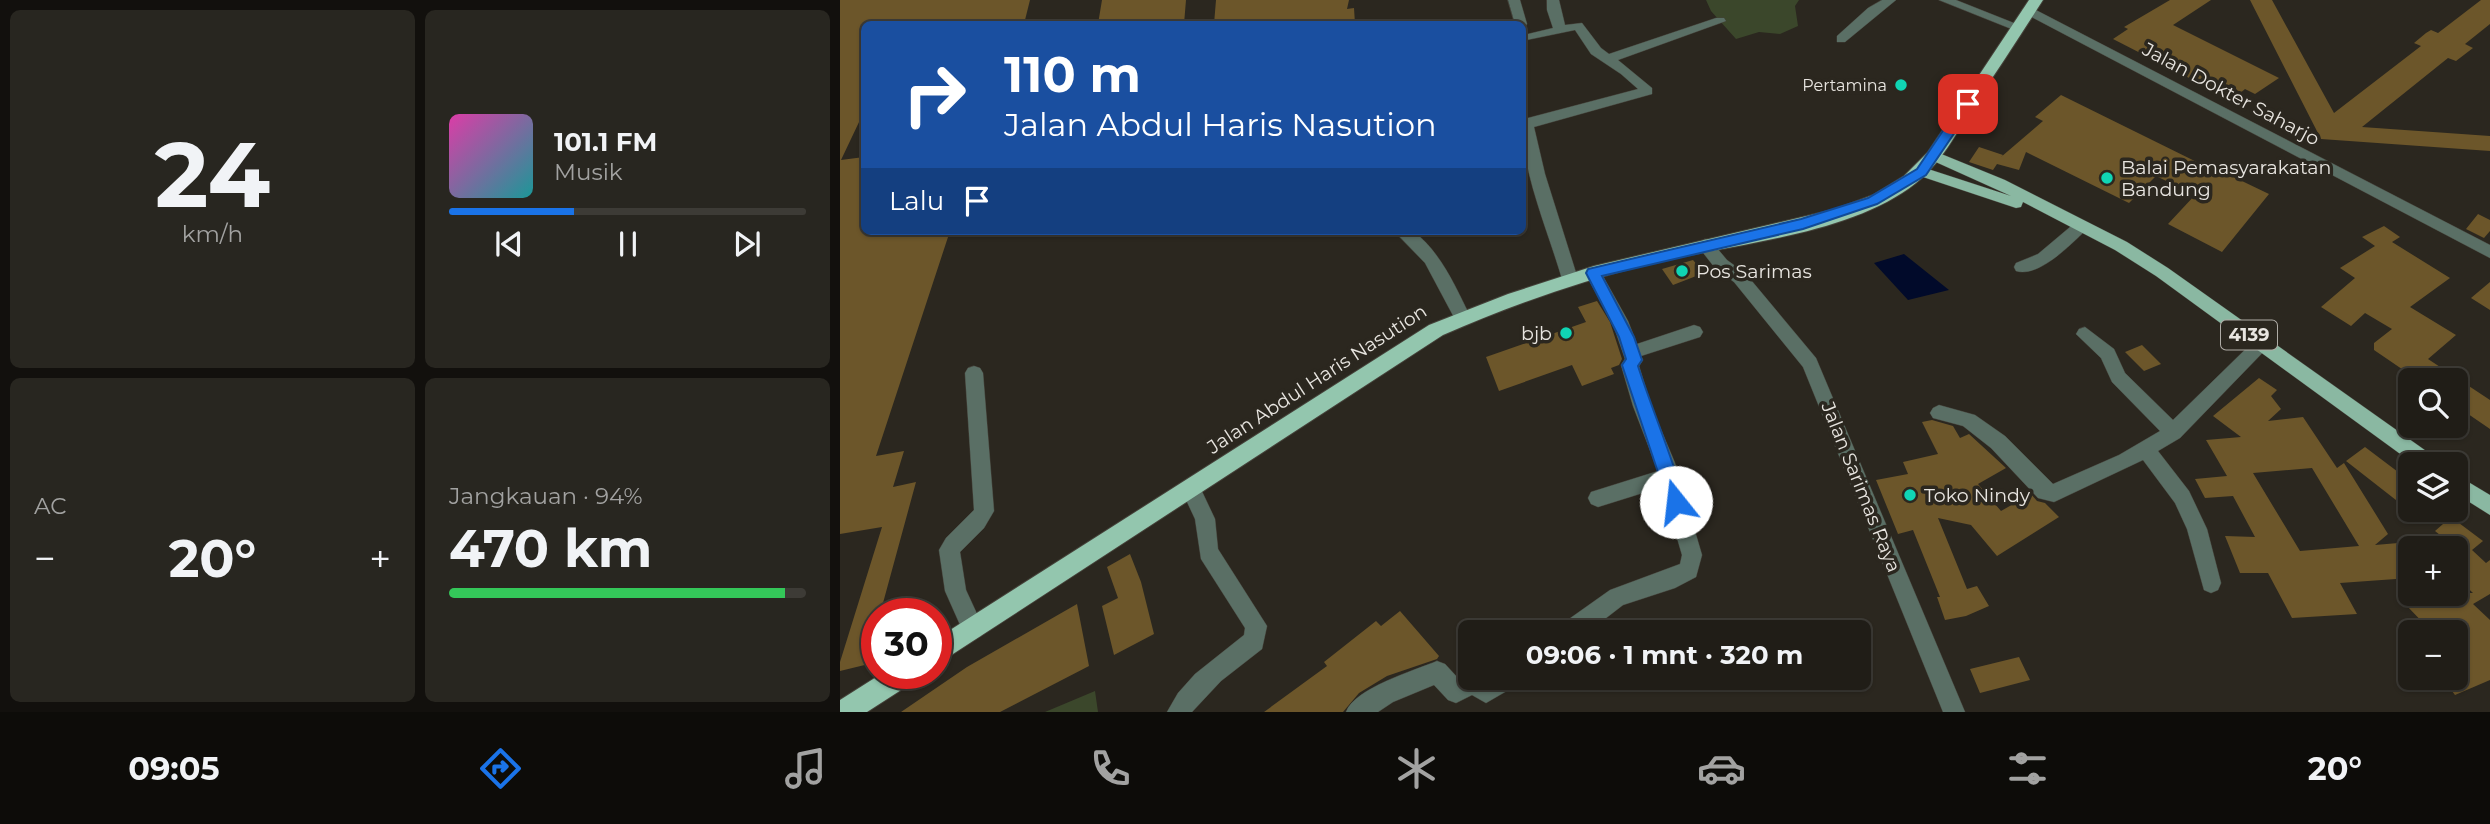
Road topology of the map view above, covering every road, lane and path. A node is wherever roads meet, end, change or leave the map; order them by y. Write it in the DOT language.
graph roads {
  1 [pos="1514,0"];
  2 [pos="1553,0"];
  3 [pos="1890,0"];
  4 [pos="1945,0"];
  5 [pos="2032,5"];
  6 [pos="1520,21"];
  7 [pos="1720,21"];
  8 [pos="2018,27"];
  9 [pos="1560,30"];
  10 [pos="1526,38"];
  11 [pos="1841,38"];
  12 [pos="1610,58"];
  13 [pos="1934,156"];
  14 [pos="1922,172"];
  15 [pos="2063,218"];
  16 [pos="2081,226"];
  17 [pos="1409,235"];
  18 [pos="1705,245"];
  19 [pos="2490,252"];
  20 [pos="1721,264"];
  21 [pos="2022,267"];
  22 [pos="1593,273"];
  23 [pos="1570,279"];
  24 [pos="1463,318"];
  25 [pos="1694,331"];
  26 [pos="2085,334"];
  27 [pos="2262,344"];
  28 [pos="1630,353"];
  29 [pos="974,373"];
  30 [pos="1826,404"];
  31 [pos="1939,413"];
  32 [pos="2173,432"];
  33 [pos="2146,450"];
  34 [pos="2412,452"];
  35 [pos="1669,475"];
  36 [pos="1191,489"];
  37 [pos="2468,491"];
  38 [pos="1598,498"];
  39 [pos="2490,506"];
  40 [pos="2211,583"];
  41 [pos="1586,620"];
  42 [pos="973,629"];
  43 [pos="952,643"];
  44 [pos="883,689"];
  45 [pos="1459,690"];
  46 [pos="856,708"];
  47 [pos="1178,712"];
  48 [pos="1357,712"];
  49 [pos="1954,712"];
  1 -- 6 [label="street"];
  2 -- 9 [label="street"];
  3 -- 11 [label="street"];
  4 -- 8 [label="street"];
  5 -- 8 [label="highway, Jalan Abdul Haris Nasution"];
  5 -- 19 [label="street, Jalan Dokter Saharjo"];
  7 -- 12 [label="street"];
  8 -- 13 [label="highway, Jalan Abdul Haris Nasution"];
  9 -- 10 [label="street"];
  9 -- 12 [label="street"];
  12 -- 23 [label="street"];
  13 -- 14 [label="highway, Jalan Abdul Haris Nasution"];
  13 -- 15 [label="main road, 4139"];
  14 -- 15 [label="main road, 4139"];
  14 -- 18 [label="highway, Jalan Abdul Haris Nasution"];
  15 -- 16 [label="main road, 4139"];
  16 -- 21 [label="street"];
  16 -- 27 [label="main road, 4139"];
  17 -- 24 [label="street"];
  18 -- 20 [label="street"];
  18 -- 22 [label="highway, Jalan Abdul Haris Nasution"];
  20 -- 30 [label="street"];
  20 -- 30 [label="street, Jalan Sarimas Raya"];
  22 -- 23 [label="highway, Jalan Abdul Haris Nasution"];
  22 -- 28 [label="street"];
  23 -- 24 [label="highway, Jalan Abdul Haris Nasution"];
  24 -- 36 [label="highway, Jalan Abdul Haris Nasution"];
  25 -- 28 [label="street"];
  26 -- 32 [label="street"];
  27 -- 32 [label="street"];
  27 -- 34 [label="main road, 4139"];
  28 -- 35 [label="street"];
  29 -- 42 [label="street"];
  30 -- 49 [label="street, Jalan Sarimas Raya"];
  31 -- 33 [label="street"];
  32 -- 33 [label="street"];
  33 -- 40 [label="street"];
  35 -- 38 [label="street"];
  35 -- 41 [label="street"];
  36 -- 42 [label="highway, Jalan Abdul Haris Nasution"];
  36 -- 47 [label="street"];
  37 -- 39 [label="main road"];
  42 -- 43 [label="highway, Jalan Abdul Haris Nasution"];
  44 -- 46 [label="highway"];
  45 -- 48 [label="street"];
}
